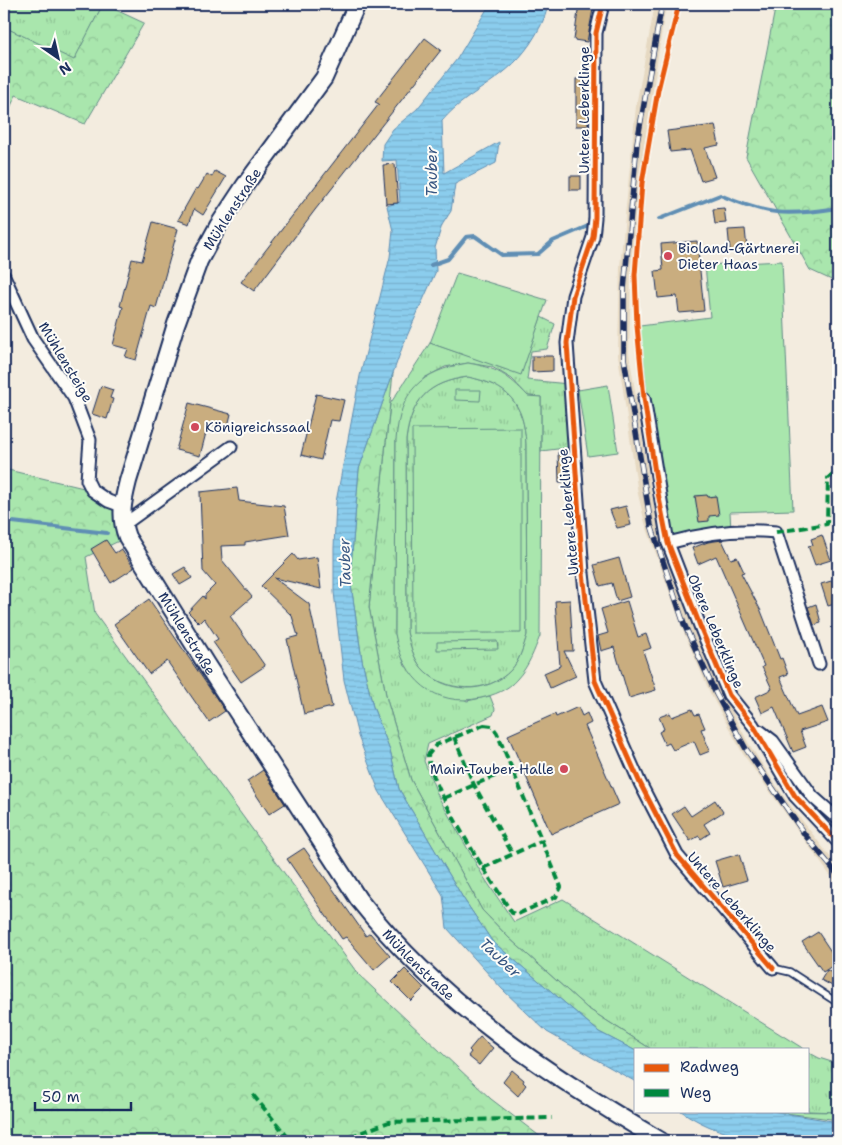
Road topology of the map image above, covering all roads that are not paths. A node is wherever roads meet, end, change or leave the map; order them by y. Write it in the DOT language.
graph roads {
  1 [pos="357,4"];
  2 [pos="603,4"];
  3 [pos="4,276"];
  4 [pos="644,398"];
  5 [pos="231,447"];
  6 [pos="122,506"];
  7 [pos="122,526"];
  8 [pos="668,543"];
  9 [pos="819,664"];
  10 [pos="752,725"];
  11 [pos="838,819"];
  12 [pos="838,842"];
  13 [pos="773,968"];
  14 [pos="838,1004"];
  15 [pos="662,1141"];
  1 -- 6 [label="main road, Mühlenstraße"];
  2 -- 13 [label="street, Untere Leberklinge"];
  3 -- 6 [label="street, Mühlensteige"];
  4 -- 8 [label="street, Obere Leberklinge"];
  5 -- 7 [label="street"];
  6 -- 7 [label="main road, Mühlenstraße"];
  7 -- 15 [label="main road, Mühlenstraße"];
  8 -- 9 [label="street"];
  8 -- 10 [label="street, Obere Leberklinge"];
  10 -- 11 [label="street"];
  10 -- 12 [label="street, Obere Leberklinge"];
  13 -- 14 [label="lane, Untere Leberklinge"];
}
